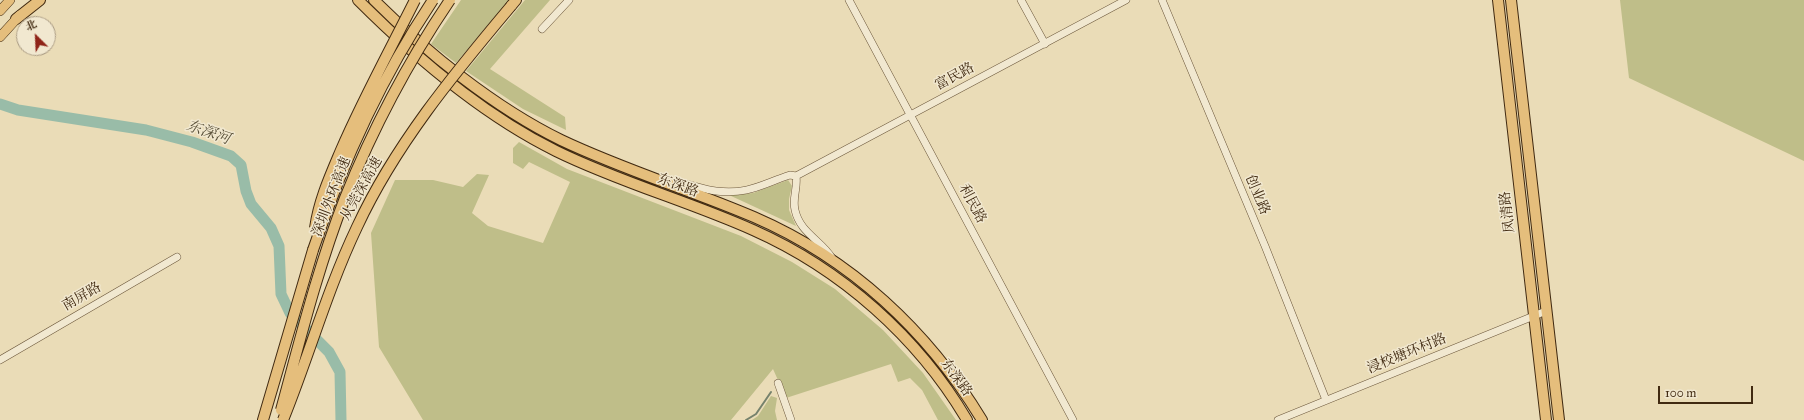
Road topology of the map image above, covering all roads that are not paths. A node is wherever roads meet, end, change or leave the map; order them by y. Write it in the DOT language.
graph roads {
  1 [pos="32,0"];
  2 [pos="40,0"];
  3 [pos="352,0"];
  4 [pos="358,0"];
  5 [pos="374,0"];
  6 [pos="415,0"];
  7 [pos="433,0"];
  8 [pos="450,0"];
  9 [pos="569,0"];
  10 [pos="849,0"];
  11 [pos="1021,0"];
  12 [pos="1126,0"];
  13 [pos="1162,0"];
  14 [pos="1498,0"];
  15 [pos="1511,0"];
  16 [pos="513,3"];
  17 [pos="370,12"];
  18 [pos="19,16"];
  19 [pos="20,16"];
  20 [pos="16,19"];
  21 [pos="542,29"];
  22 [pos="0,37"];
  23 [pos="1044,44"];
  24 [pos="910,115"];
  25 [pos="796,176"];
  26 [pos="662,182"];
  27 [pos="313,250"];
  28 [pos="177,257"];
  29 [pos="833,260"];
  30 [pos="1546,311"];
  31 [pos="1534,316"];
  32 [pos="0,360"];
  33 [pos="778,383"];
  34 [pos="1326,400"];
  35 [pos="263,420"];
  36 [pos="278,420"];
  37 [pos="283,420"];
  38 [pos="791,420"];
  39 [pos="968,420"];
  40 [pos="982,420"];
  41 [pos="1073,420"];
  42 [pos="1278,420"];
  43 [pos="1546,420"];
  44 [pos="1559,420"];
  1 -- 18 [label="main road"];
  2 -- 19 [label="highway"];
  3 -- 17 [label="highway"];
  4 -- 17 [label="highway, 东深路"];
  5 -- 26 [label="highway, 东深路"];
  6 -- 27 [label="highway, 从莞深高速, bridge"];
  7 -- 27 [label="highway, 深圳外环高速, bridge"];
  8 -- 36 [label="highway, 深圳外环高速, bridge"];
  9 -- 21 [label="street"];
  10 -- 24 [label="street, 利民路"];
  11 -- 23 [label="street"];
  12 -- 23 [label="street, 富民路"];
  13 -- 34 [label="street, 创业路"];
  14 -- 31 [label="highway, 凤清路"];
  15 -- 30 [label="highway, 凤清路"];
  16 -- 37 [label="highway, 从莞深高速, bridge"];
  17 -- 39 [label="highway, 东深路"];
  20 -- 22 [label="main road"];
  23 -- 24 [label="street, 富民路"];
  24 -- 25 [label="street, 富民路"];
  24 -- 41 [label="street, 利民路"];
  25 -- 26 [label="street, 富民路"];
  25 -- 29 [label="street"];
  26 -- 29 [label="highway, 东深路"];
  27 -- 35 [label="highway, 深圳外环高速"];
  28 -- 32 [label="street, 南屏路"];
  29 -- 40 [label="highway, 东深路"];
  30 -- 31 [label="street, 浸校塘环村路"];
  30 -- 44 [label="highway, 凤清路"];
  31 -- 34 [label="street, 浸校塘环村路"];
  31 -- 43 [label="highway, 凤清路"];
  33 -- 38 [label="street"];
  34 -- 42 [label="street, 浸校塘环村路"];
}
